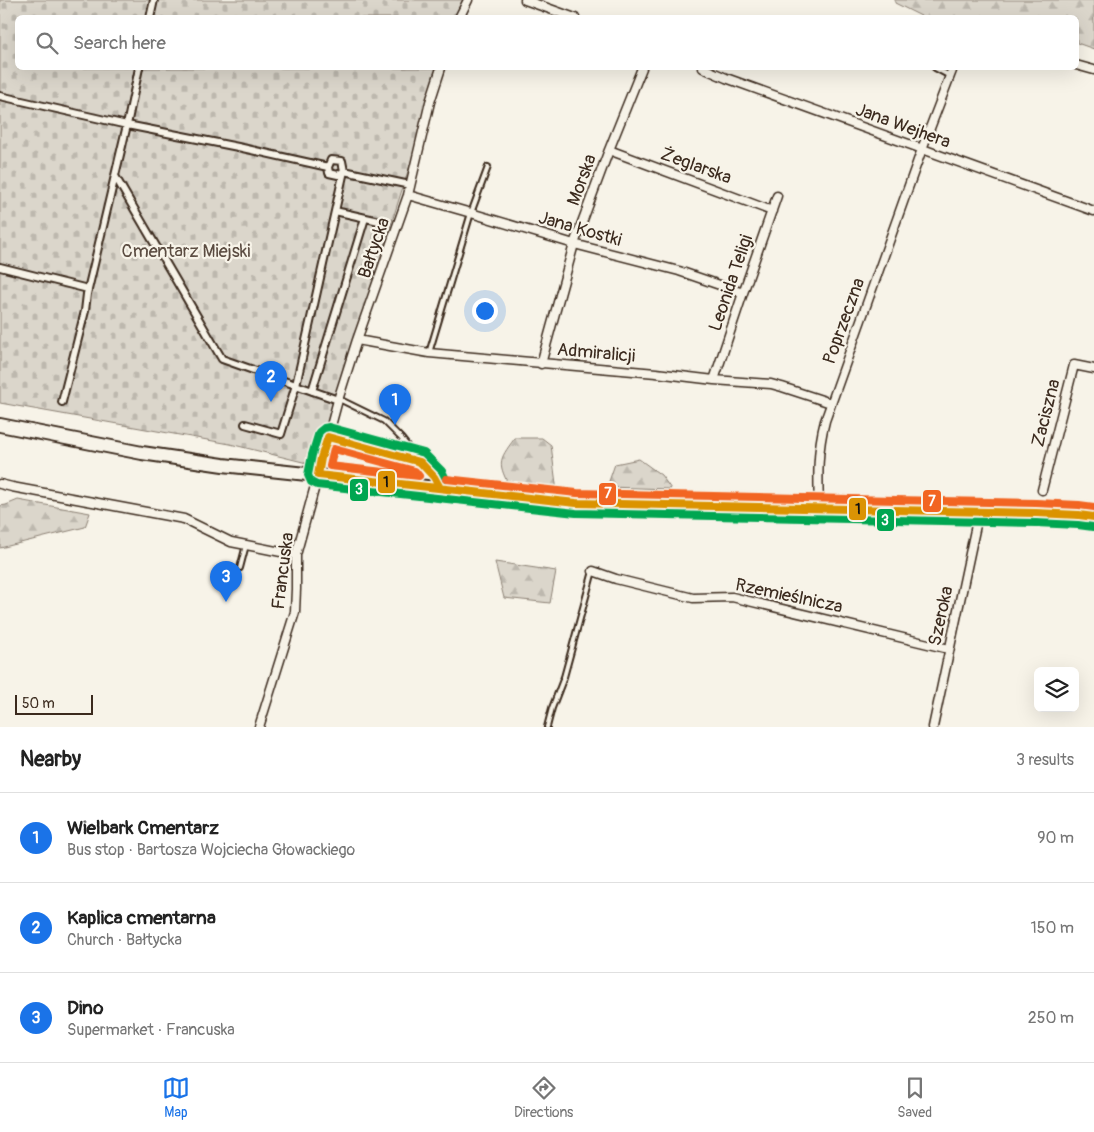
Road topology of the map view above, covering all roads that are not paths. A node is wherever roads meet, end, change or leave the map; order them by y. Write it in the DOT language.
graph roads {
  1 [pos="154,0"];
  2 [pos="468,0"];
  3 [pos="525,0"];
  4 [pos="151,15"];
  5 [pos="460,15"];
  6 [pos="567,15"];
  7 [pos="1079,66"];
  8 [pos="140,70"];
  9 [pos="440,70"];
  10 [pos="641,70"];
  11 [pos="708,70"];
  12 [pos="939,70"];
  13 [pos="952,70"];
  14 [pos="1094,70"];
  15 [pos="950,76"];
  16 [pos="0,96"];
  17 [pos="127,125"];
  18 [pos="922,149"];
  19 [pos="609,150"];
  20 [pos="328,167"];
  21 [pos="488,167"];
  22 [pos="344,171"];
  23 [pos="115,176"];
  24 [pos="410,185"];
  25 [pos="408,195"];
  26 [pos="777,196"];
  27 [pos="335,211"];
  28 [pos="772,211"];
  29 [pos="1094,211"];
  30 [pos="472,213"];
  31 [pos="365,218"];
  32 [pos="379,221"];
  33 [pos="574,244"];
  34 [pos="0,267"];
  35 [pos="88,289"];
  36 [pos="743,293"];
  37 [pos="357,340"];
  38 [pos="429,353"];
  39 [pos="541,364"];
  40 [pos="1094,369"];
  41 [pos="714,380"];
  42 [pos="296,385"];
  43 [pos="312,391"];
  44 [pos="339,400"];
  45 [pos="62,402"];
  46 [pos="831,403"];
  47 [pos="245,424"];
  48 [pos="0,425"];
  49 [pos="328,437"];
  50 [pos="420,462"];
  51 [pos="318,476"];
  52 [pos="0,484"];
  53 [pos="440,488"];
  54 [pos="1042,490"];
  55 [pos="818,508"];
  56 [pos="979,511"];
  57 [pos="1094,517"];
  58 [pos="246,545"];
  59 [pos="296,555"];
  60 [pos="240,568"];
  61 [pos="593,571"];
  62 [pos="949,649"];
  63 [pos="258,727"];
  64 [pos="547,727"];
  65 [pos="933,727"];
  1 -- 4 [label="street"];
  2 -- 5 [label="street"];
  3 -- 6 [label="street"];
  7 -- 14 [label="street"];
  8 -- 17 [label="street"];
  9 -- 24 [label="street, Bałtycka"];
  10 -- 19 [label="street, Morska"];
  11 -- 18 [label="street, Jana Wejhera"];
  12 -- 15 [label="lane"];
  13 -- 15 [label="street, Poprzeczna"];
  15 -- 18 [label="street, Poprzeczna"];
  16 -- 17 [label="street"];
  17 -- 20 [label="street"];
  17 -- 23 [label="street"];
  18 -- 29 [label="street, Jana Wejhera"];
  18 -- 46 [label="street, Poprzeczna"];
  19 -- 28 [label="street, Żeglarska"];
  19 -- 33 [label="street, Morska"];
  20 -- 22 [label="street"];
  20 -- 22 [label="street"];
  21 -- 30 [label="lane"];
  22 -- 24 [label="street"];
  22 -- 27 [label="street"];
  23 -- 35 [label="street"];
  23 -- 42 [label="street"];
  24 -- 25 [label="street, Bałtycka"];
  25 -- 30 [label="street, Jana Kostki"];
  25 -- 37 [label="street, Bałtycka"];
  26 -- 28 [label="street, Leonida Teligi"];
  27 -- 31 [label="street"];
  27 -- 42 [label="street"];
  28 -- 36 [label="street, Leonida Teligi"];
  30 -- 33 [label="street, Jana Kostki"];
  30 -- 38 [label="lane"];
  31 -- 32 [label="street"];
  31 -- 43 [label="street"];
  33 -- 36 [label="street, Jana Kostki"];
  33 -- 39 [label="street, Morska"];
  34 -- 35 [label="street"];
  35 -- 45 [label="street"];
  36 -- 41 [label="street, Leonida Teligi"];
  37 -- 38 [label="street, Admiralicji"];
  37 -- 44 [label="street, Bałtycka"];
  38 -- 39 [label="street, Admiralicji"];
  39 -- 41 [label="street, Admiralicji"];
  40 -- 54 [label="street, Zaciszna"];
  41 -- 46 [label="street, Admiralicji"];
  42 -- 43 [label="street"];
  42 -- 47 [label="street"];
  43 -- 44 [label="street"];
  44 -- 49 [label="street, Bałtycka"];
  44 -- 50 [label="lane"];
  46 -- 55 [label="street, Poprzeczna"];
  48 -- 51 [label="main road"];
  49 -- 50 [label="lane"];
  49 -- 51 [label="lane"];
  50 -- 53 [label="lane"];
  51 -- 53 [label="main road"];
  51 -- 59 [label="street, Francuska"];
  52 -- 58 [label="street"];
  53 -- 55 [label="main road"];
  55 -- 56 [label="main road"];
  56 -- 57 [label="main road"];
  56 -- 62 [label="street, Szeroka"];
  58 -- 59 [label="street"];
  58 -- 60 [label="lane"];
  59 -- 63 [label="street, Francuska"];
  61 -- 62 [label="street, Rzemieślnicza"];
  61 -- 64 [label="lane"];
  62 -- 65 [label="street, Szeroka"];
}
